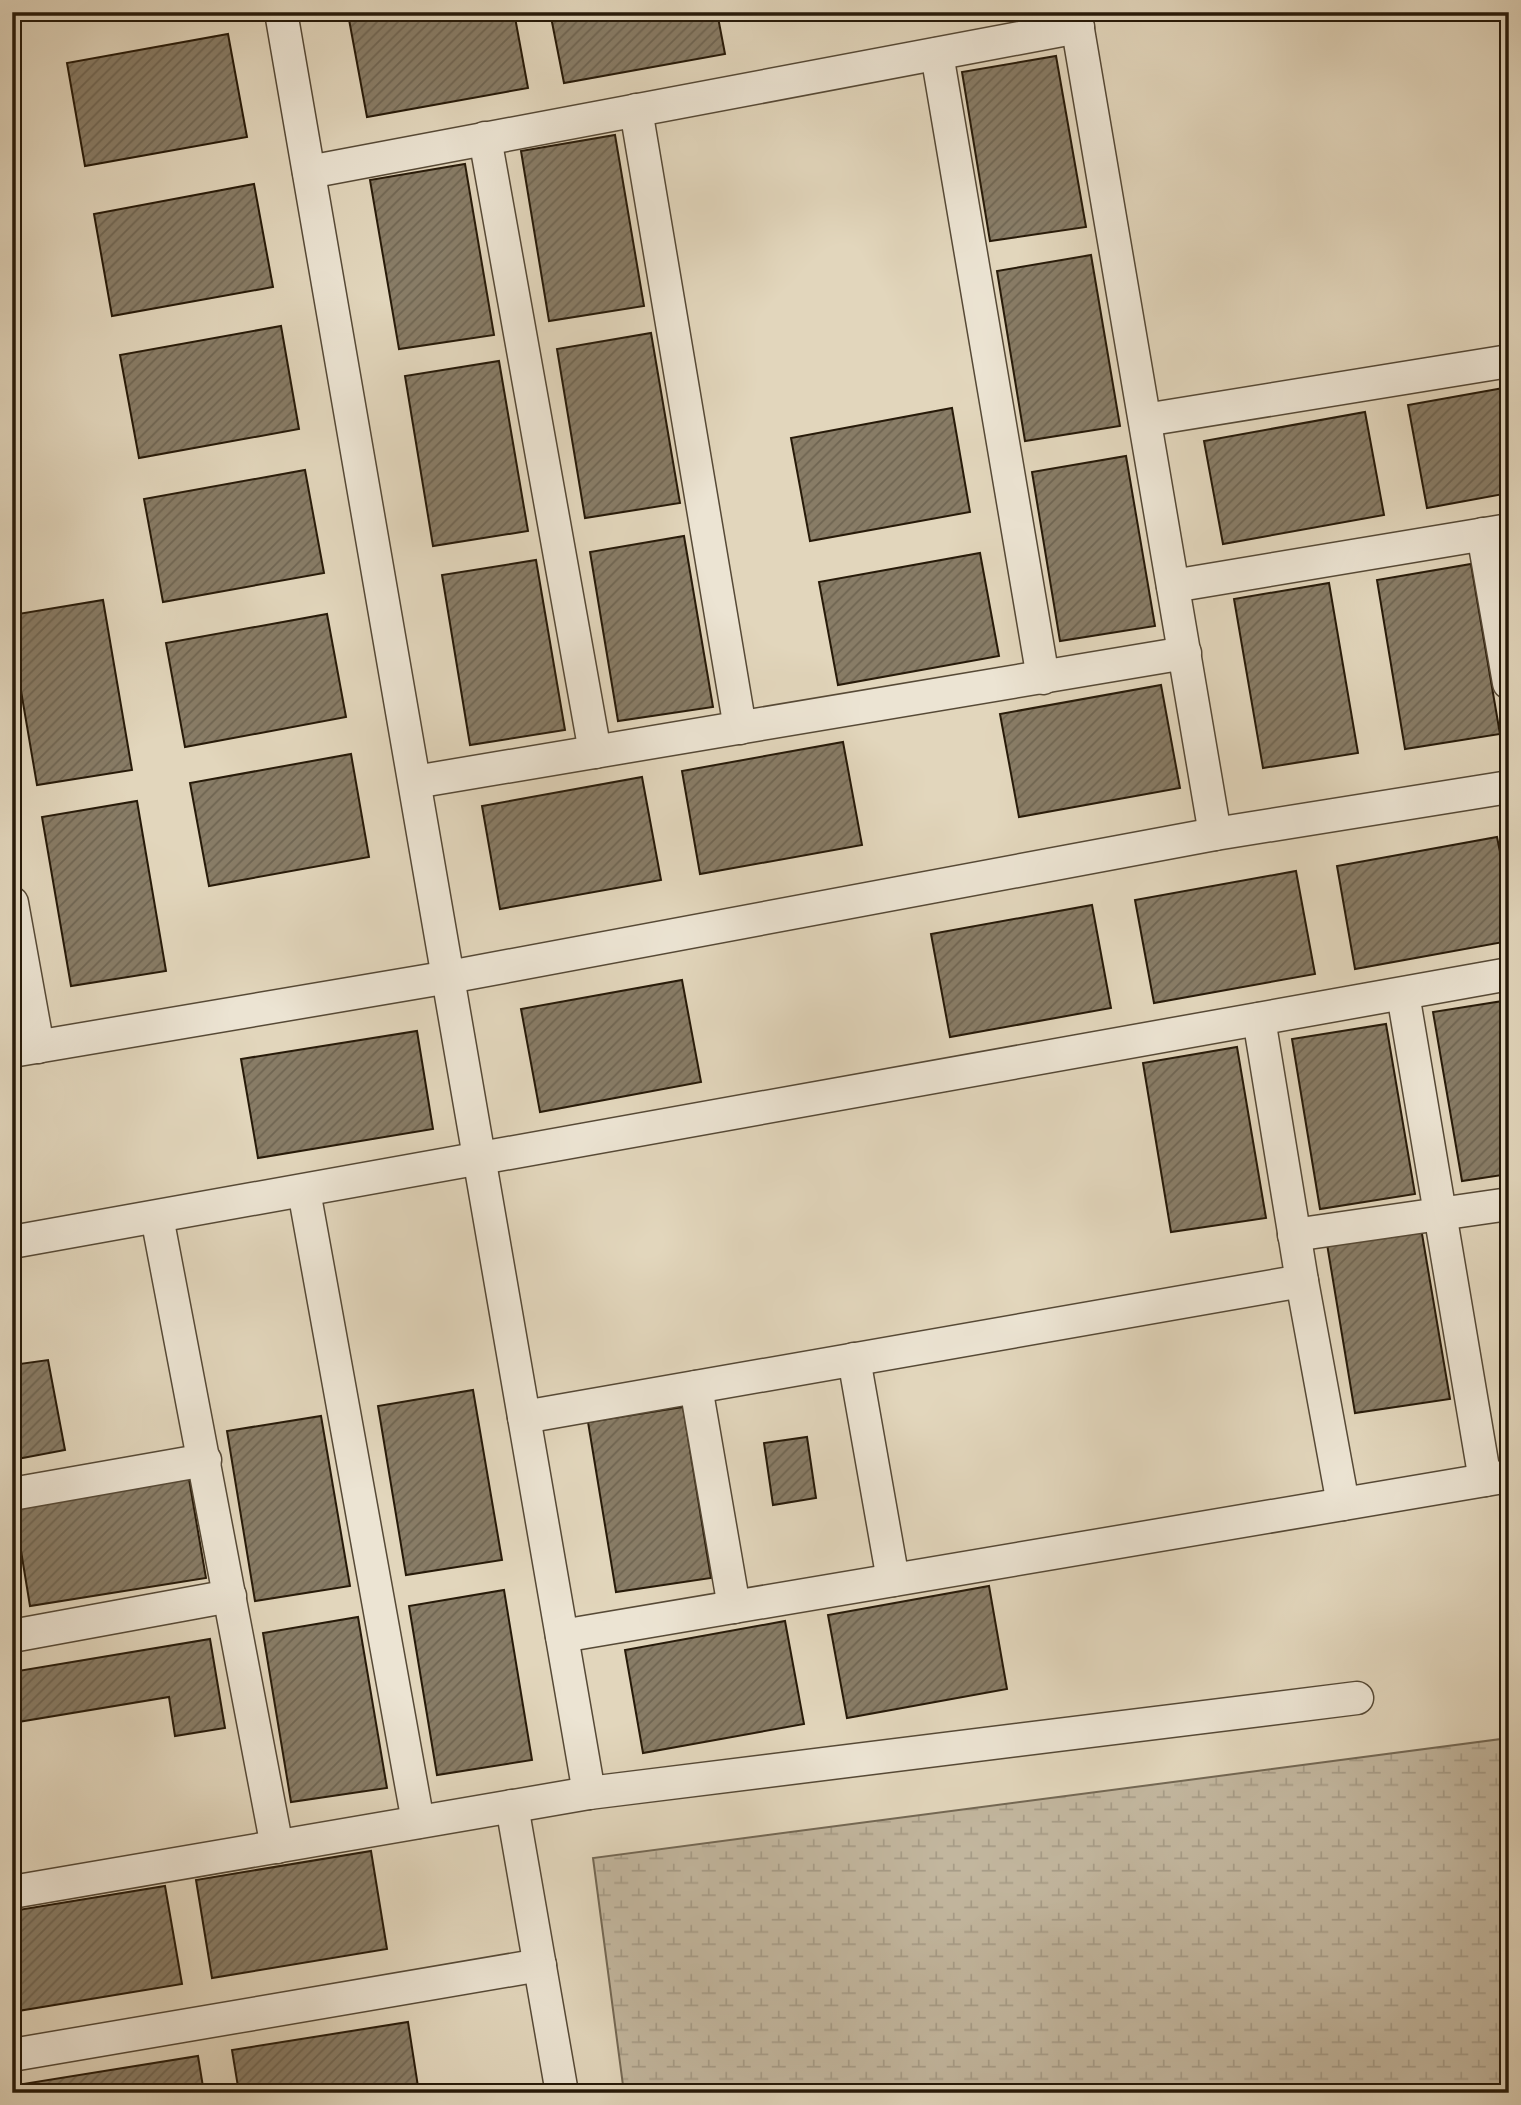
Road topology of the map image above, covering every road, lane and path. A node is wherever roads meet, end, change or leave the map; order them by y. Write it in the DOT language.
graph roads {
  1 [pos="281,12"];
  2 [pos="1076,20"];
  3 [pos="937,54"];
  4 [pos="636,110"];
  5 [pos="485,138"];
  6 [pos="309,172"];
  7 [pos="1509,361"];
  8 [pos="1145,420"];
  9 [pos="1496,532"];
  10 [pos="1173,586"];
  11 [pos="1185,653"];
  12 [pos="1044,678"];
  13 [pos="1509,683"];
  14 [pos="740,728"];
  15 [pos="595,752"];
  16 [pos="415,782"];
  17 [pos="1509,787"];
  18 [pos="1215,834"];
  19 [pos="12,904"];
  20 [pos="1509,974"];
  21 [pos="449,976"];
  22 [pos="1403,993"];
  23 [pos="1259,1019"];
  24 [pos="25,1049"];
  25 [pos="480,1160"];
  26 [pos="304,1191"];
  27 [pos="1509,1205"];
  28 [pos="1441,1215"];
  29 [pos="157,1217"];
  30 [pos="1294,1235"];
  31 [pos="12,1242"];
  32 [pos="1302,1281"];
  33 [pos="854,1359"];
  34 [pos="696,1387"];
  35 [pos="524,1417"];
  36 [pos="205,1460"];
  37 [pos="1497,1478"];
  38 [pos="12,1494"];
  39 [pos="1343,1504"];
  40 [pos="893,1580"];
  41 [pos="230,1596"];
  42 [pos="734,1607"];
  43 [pos="12,1636"];
  44 [pos="562,1636"];
  45 [pos="1357,1698"];
  46 [pos="589,1793"];
  47 [pos="512,1806"];
  48 [pos="418,1822"];
  49 [pos="277,1847"];
  50 [pos="12,1892"];
  51 [pos="540,1965"];
  52 [pos="12,2055"];
  53 [pos="562,2093"];
  1 -- 6 [label="street"];
  2 -- 3 [label="street"];
  2 -- 8 [label="street"];
  3 -- 4 [label="street"];
  3 -- 12 [label="street"];
  4 -- 5 [label="street"];
  4 -- 14 [label="street"];
  5 -- 6 [label="street"];
  5 -- 15 [label="street"];
  6 -- 16 [label="street"];
  7 -- 8 [label="street"];
  8 -- 10 [label="street"];
  9 -- 10 [label="street"];
  9 -- 13 [label="street"];
  10 -- 11 [label="street"];
  11 -- 12 [label="street"];
  11 -- 18 [label="street"];
  12 -- 14 [label="street"];
  14 -- 15 [label="street"];
  15 -- 16 [label="street"];
  16 -- 21 [label="street"];
  17 -- 18 [label="street"];
  18 -- 21 [label="street"];
  19 -- 24 [label="street"];
  20 -- 22 [label="street"];
  21 -- 24 [label="street"];
  21 -- 25 [label="street"];
  22 -- 23 [label="street"];
  22 -- 28 [label="street"];
  23 -- 25 [label="street"];
  23 -- 30 [label="street"];
  25 -- 26 [label="street"];
  25 -- 35 [label="street"];
  26 -- 29 [label="street"];
  26 -- 48 [label="street"];
  27 -- 28 [label="street"];
  28 -- 30 [label="street"];
  28 -- 37 [label="street"];
  29 -- 31 [label="street"];
  29 -- 36 [label="street"];
  30 -- 32 [label="street"];
  32 -- 33 [label="street"];
  32 -- 39 [label="street"];
  33 -- 34 [label="street"];
  33 -- 40 [label="street"];
  34 -- 35 [label="street"];
  34 -- 42 [label="street"];
  35 -- 44 [label="street"];
  36 -- 38 [label="street"];
  36 -- 41 [label="street"];
  37 -- 39 [label="street"];
  39 -- 40 [label="street"];
  40 -- 42 [label="street"];
  41 -- 43 [label="street"];
  41 -- 49 [label="street"];
  42 -- 44 [label="street"];
  44 -- 46 [label="street"];
  45 -- 46 [label="street"];
  46 -- 47 [label="street"];
  47 -- 48 [label="street"];
  47 -- 51 [label="street"];
  48 -- 49 [label="street"];
  49 -- 50 [label="street"];
  51 -- 52 [label="street"];
  51 -- 53 [label="street"];
}
